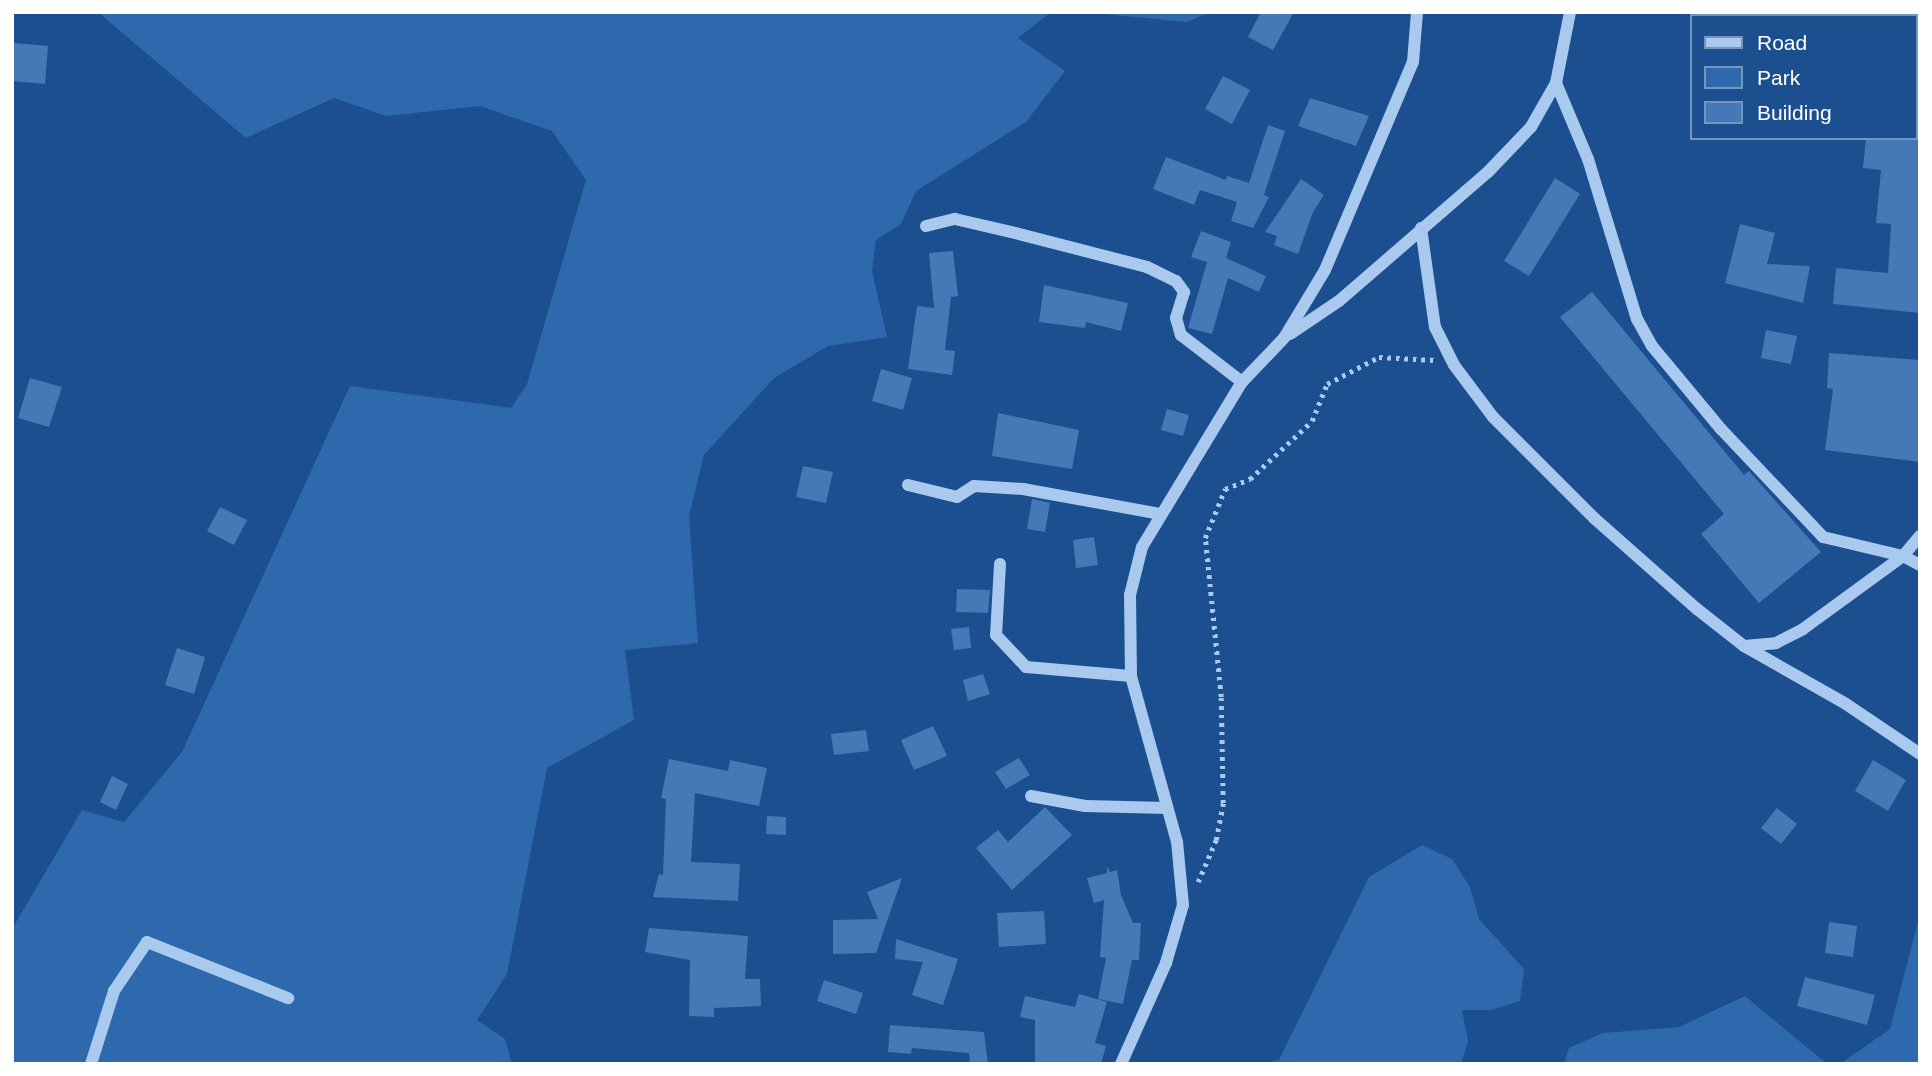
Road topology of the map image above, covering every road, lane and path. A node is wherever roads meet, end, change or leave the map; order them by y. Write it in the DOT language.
graph roads {
  1 [pos="1417,12"];
  2 [pos="1570,12"];
  3 [pos="1556,83"];
  4 [pos="926,226"];
  5 [pos="1421,228"];
  6 [pos="1284,338"];
  7 [pos="1452,360"];
  8 [pos="1242,382"];
  9 [pos="908,485"];
  10 [pos="1160,514"];
  11 [pos="1920,536"];
  12 [pos="1903,556"];
  13 [pos="1000,564"];
  14 [pos="1920,565"];
  15 [pos="1744,646"];
  16 [pos="1131,676"];
  17 [pos="1920,754"];
  18 [pos="1031,796"];
  19 [pos="1167,808"];
  20 [pos="1195,888"];
  21 [pos="288,998"];
  22 [pos="92,1064"];
  23 [pos="1121,1064"];
  1 -- 6 [label="street"];
  2 -- 3 [label="street"];
  3 -- 5 [label="street"];
  3 -- 12 [label="street"];
  4 -- 8 [label="street"];
  5 -- 6 [label="street"];
  5 -- 7 [label="street"];
  6 -- 8 [label="street"];
  7 -- 15 [label="street"];
  7 -- 20 [label="path"];
  8 -- 10 [label="street"];
  9 -- 10 [label="street"];
  10 -- 16 [label="street"];
  11 -- 12 [label="street"];
  12 -- 14 [label="street"];
  12 -- 15 [label="street"];
  13 -- 16 [label="street"];
  15 -- 17 [label="street"];
  16 -- 19 [label="street"];
  18 -- 19 [label="street"];
  19 -- 23 [label="street"];
  21 -- 22 [label="street"];
}
